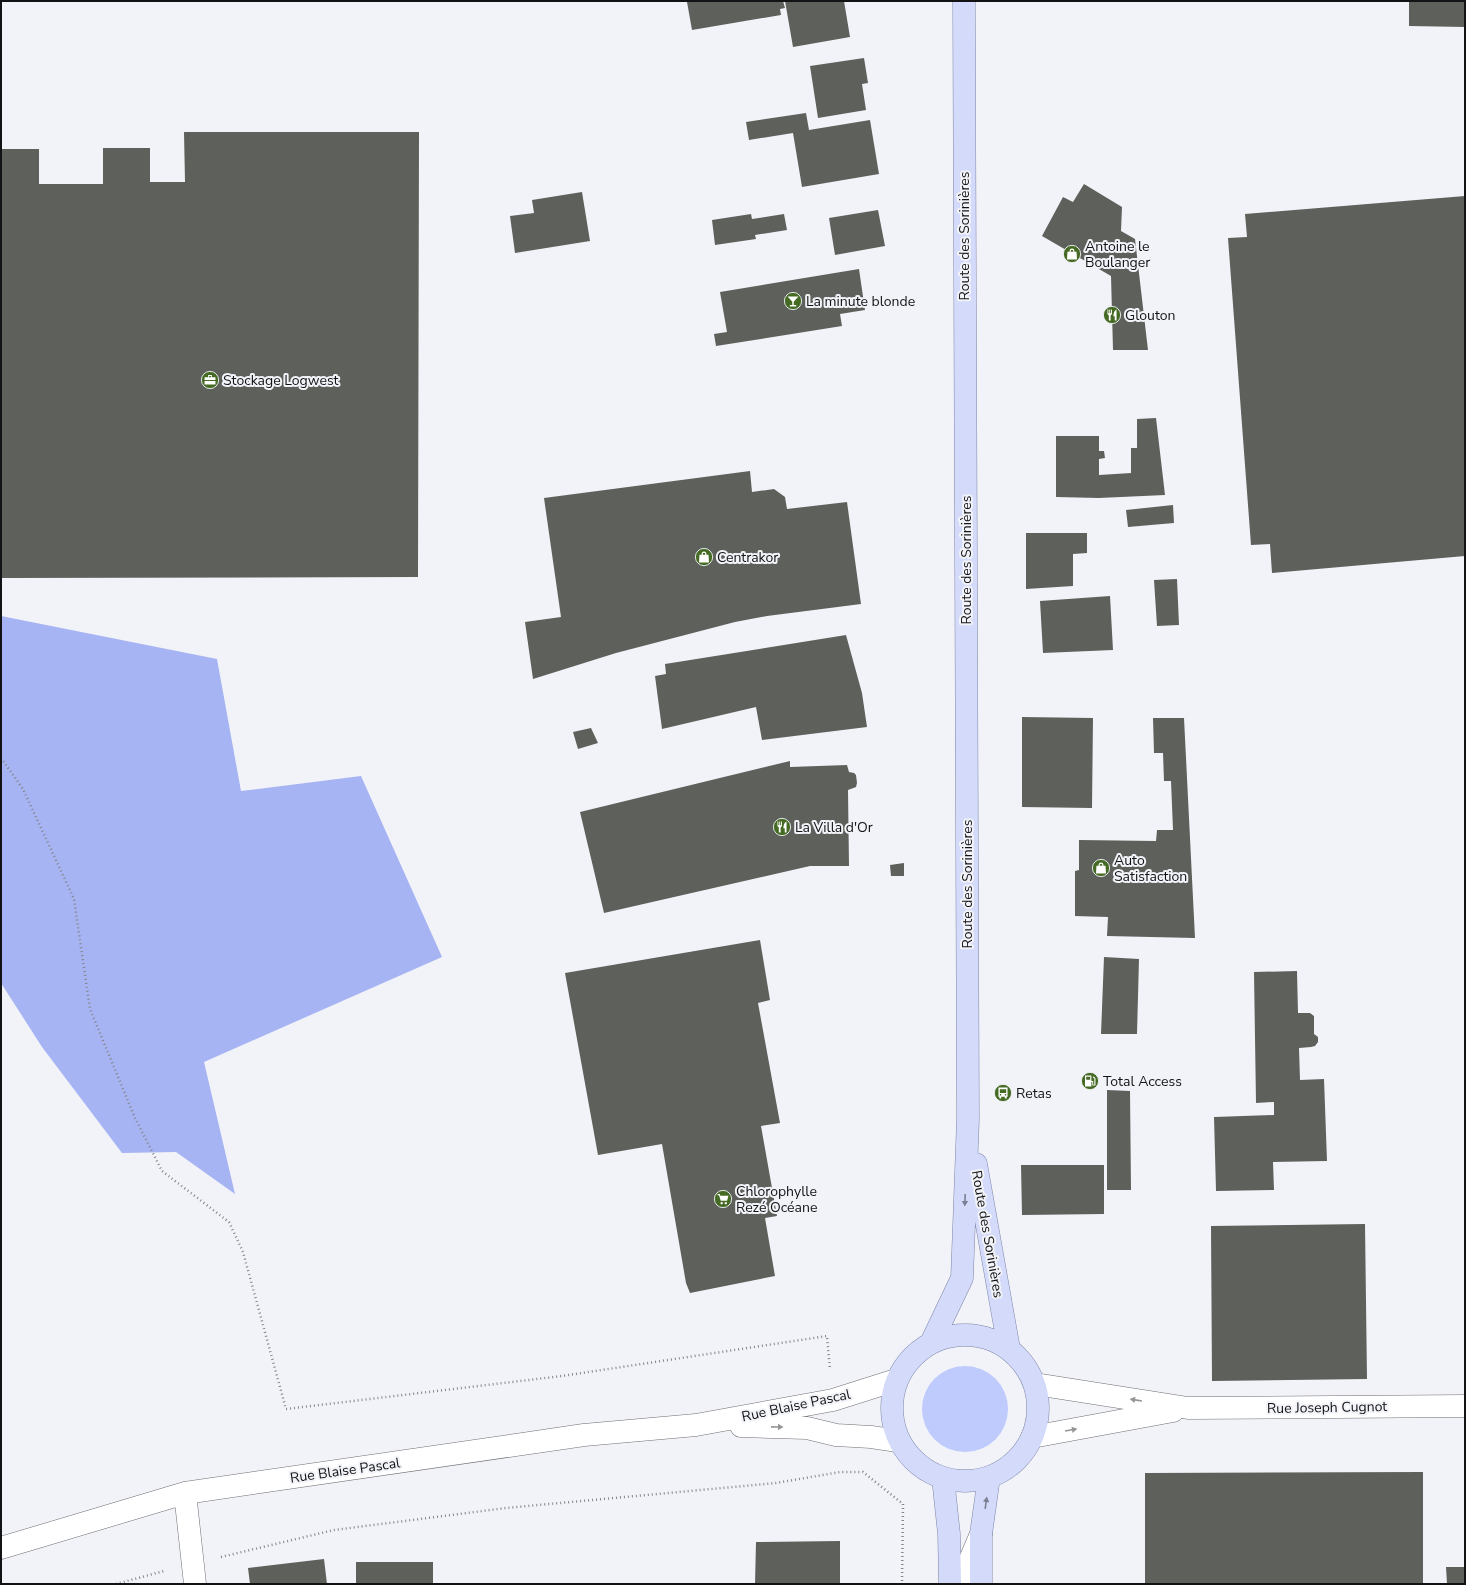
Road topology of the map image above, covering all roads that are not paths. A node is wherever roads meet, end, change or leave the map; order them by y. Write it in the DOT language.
graph roads {
  1 [pos="964,1"];
  2 [pos="968,1119"];
  3 [pos="932,1341"];
  4 [pos="1010,1349"];
  5 [pos="896,1380"];
  6 [pos="1035,1384"];
  7 [pos="1465,1406"];
  8 [pos="1188,1408"];
  9 [pos="696,1425"];
  10 [pos="1032,1437"];
  11 [pos="898,1441"];
  12 [pos="989,1477"];
  13 [pos="943,1478"];
  14 [pos="185,1493"];
  15 [pos="949,1534"];
  16 [pos="1,1548"];
  17 [pos="194,1574"];
  18 [pos="971,1579"];
  19 [pos="950,1584"];
  1 -- 2 [label="main road, Route des Sorinières"];
  2 -- 3 [label="main road, Route des Sorinières, one-way"];
  2 -- 4 [label="main road, Route des Sorinières"];
  3 -- 4 [label="main road, Route des Sorinières"];
  3 -- 5 [label="main road, Route des Sorinières"];
  4 -- 6 [label="main road, Route des Sorinières"];
  5 -- 9 [label="street, Rue Blaise Pascal"];
  5 -- 11 [label="main road, Route des Sorinières"];
  8 -- 6 [label="street, Rue Joseph Cugnot, one-way"];
  6 -- 10 [label="main road, Route des Sorinières"];
  7 -- 8 [label="street, Rue Joseph Cugnot"];
  10 -- 8 [label="street, Rue Joseph Cugnot, one-way"];
  9 -- 11 [label="street, Rue Blaise Pascal, one-way"];
  9 -- 14 [label="street, Rue Blaise Pascal"];
  10 -- 12 [label="main road, Route des Sorinières"];
  11 -- 13 [label="main road, Route des Sorinières"];
  12 -- 13 [label="main road, Route des Sorinières"];
  18 -- 12 [label="main road, one-way"];
  13 -- 15 [label="main road"];
  14 -- 16 [label="street, Rue Blaise Pascal"];
  14 -- 17 [label="street"];
  15 -- 18 [label="street"];
  15 -- 19 [label="main road"];
}
